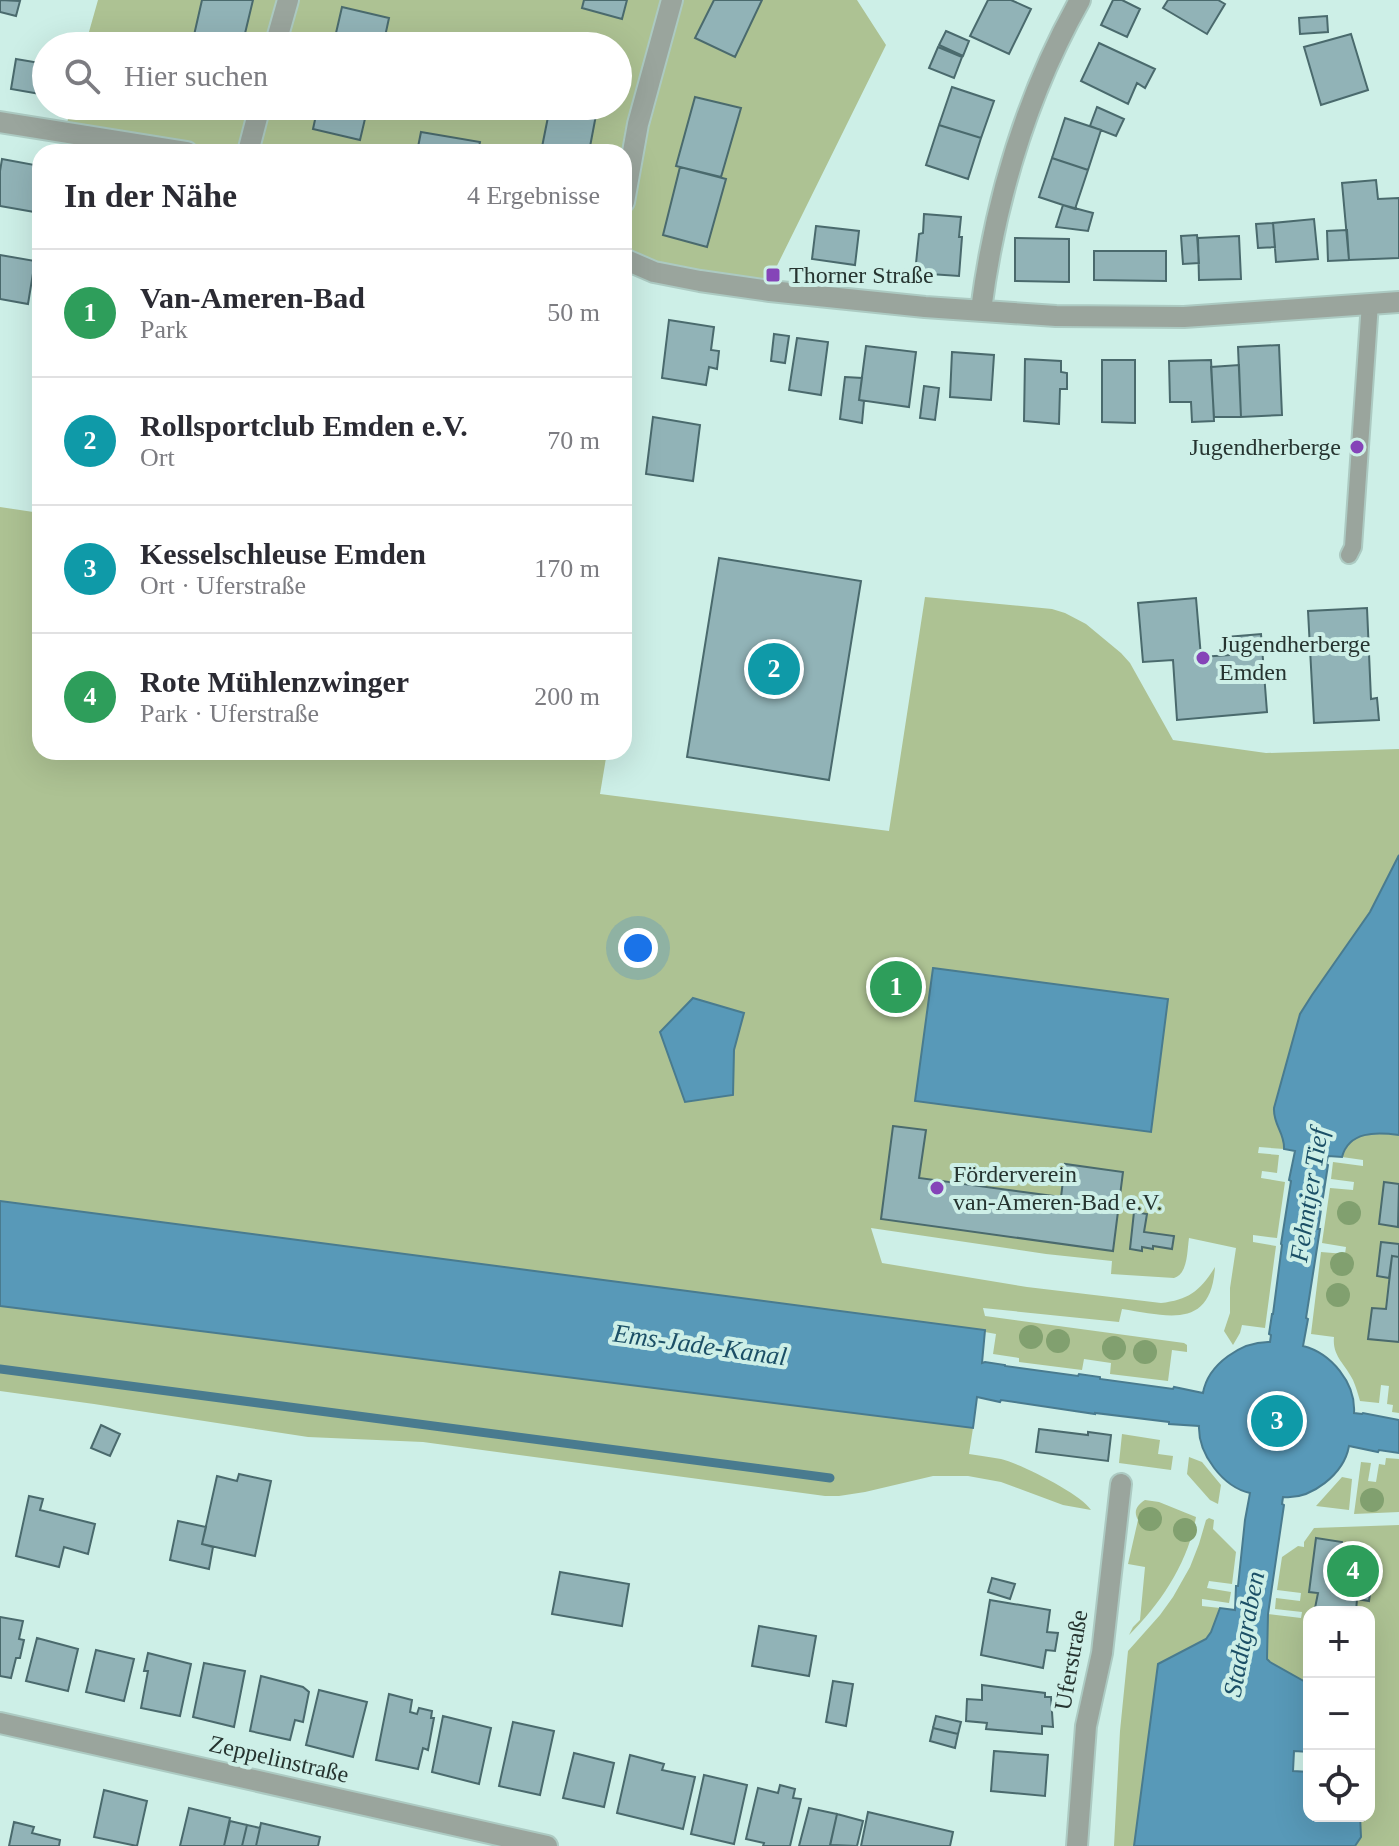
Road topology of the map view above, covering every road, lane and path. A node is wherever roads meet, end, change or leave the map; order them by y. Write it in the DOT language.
graph roads {
  1 [pos="288,0"];
  2 [pos="672,0"];
  3 [pos="1080,0"];
  4 [pos="279,32"];
  5 [pos="256,120"];
  6 [pos="0,122"];
  7 [pos="137,144"];
  8 [pos="250,144"];
  9 [pos="632,157"];
  10 [pos="632,262"];
  11 [pos="1399,302"];
  12 [pos="1370,303"];
  13 [pos="981,310"];
  14 [pos="1349,555"];
  15 [pos="1121,1484"];
  16 [pos="0,1723"];
  17 [pos="547,1846"];
  18 [pos="1077,1846"];
  1 -- 4 [label="street"];
  2 -- 9 [label="street"];
  3 -- 13 [label="street"];
  5 -- 8 [label="street"];
  6 -- 7 [label="street"];
  10 -- 13 [label="street"];
  11 -- 12 [label="street"];
  12 -- 13 [label="street"];
  12 -- 14 [label="lane"];
  15 -- 18 [label="street, Uferstraße"];
  16 -- 17 [label="street, Zeppelinstraße"];
}
